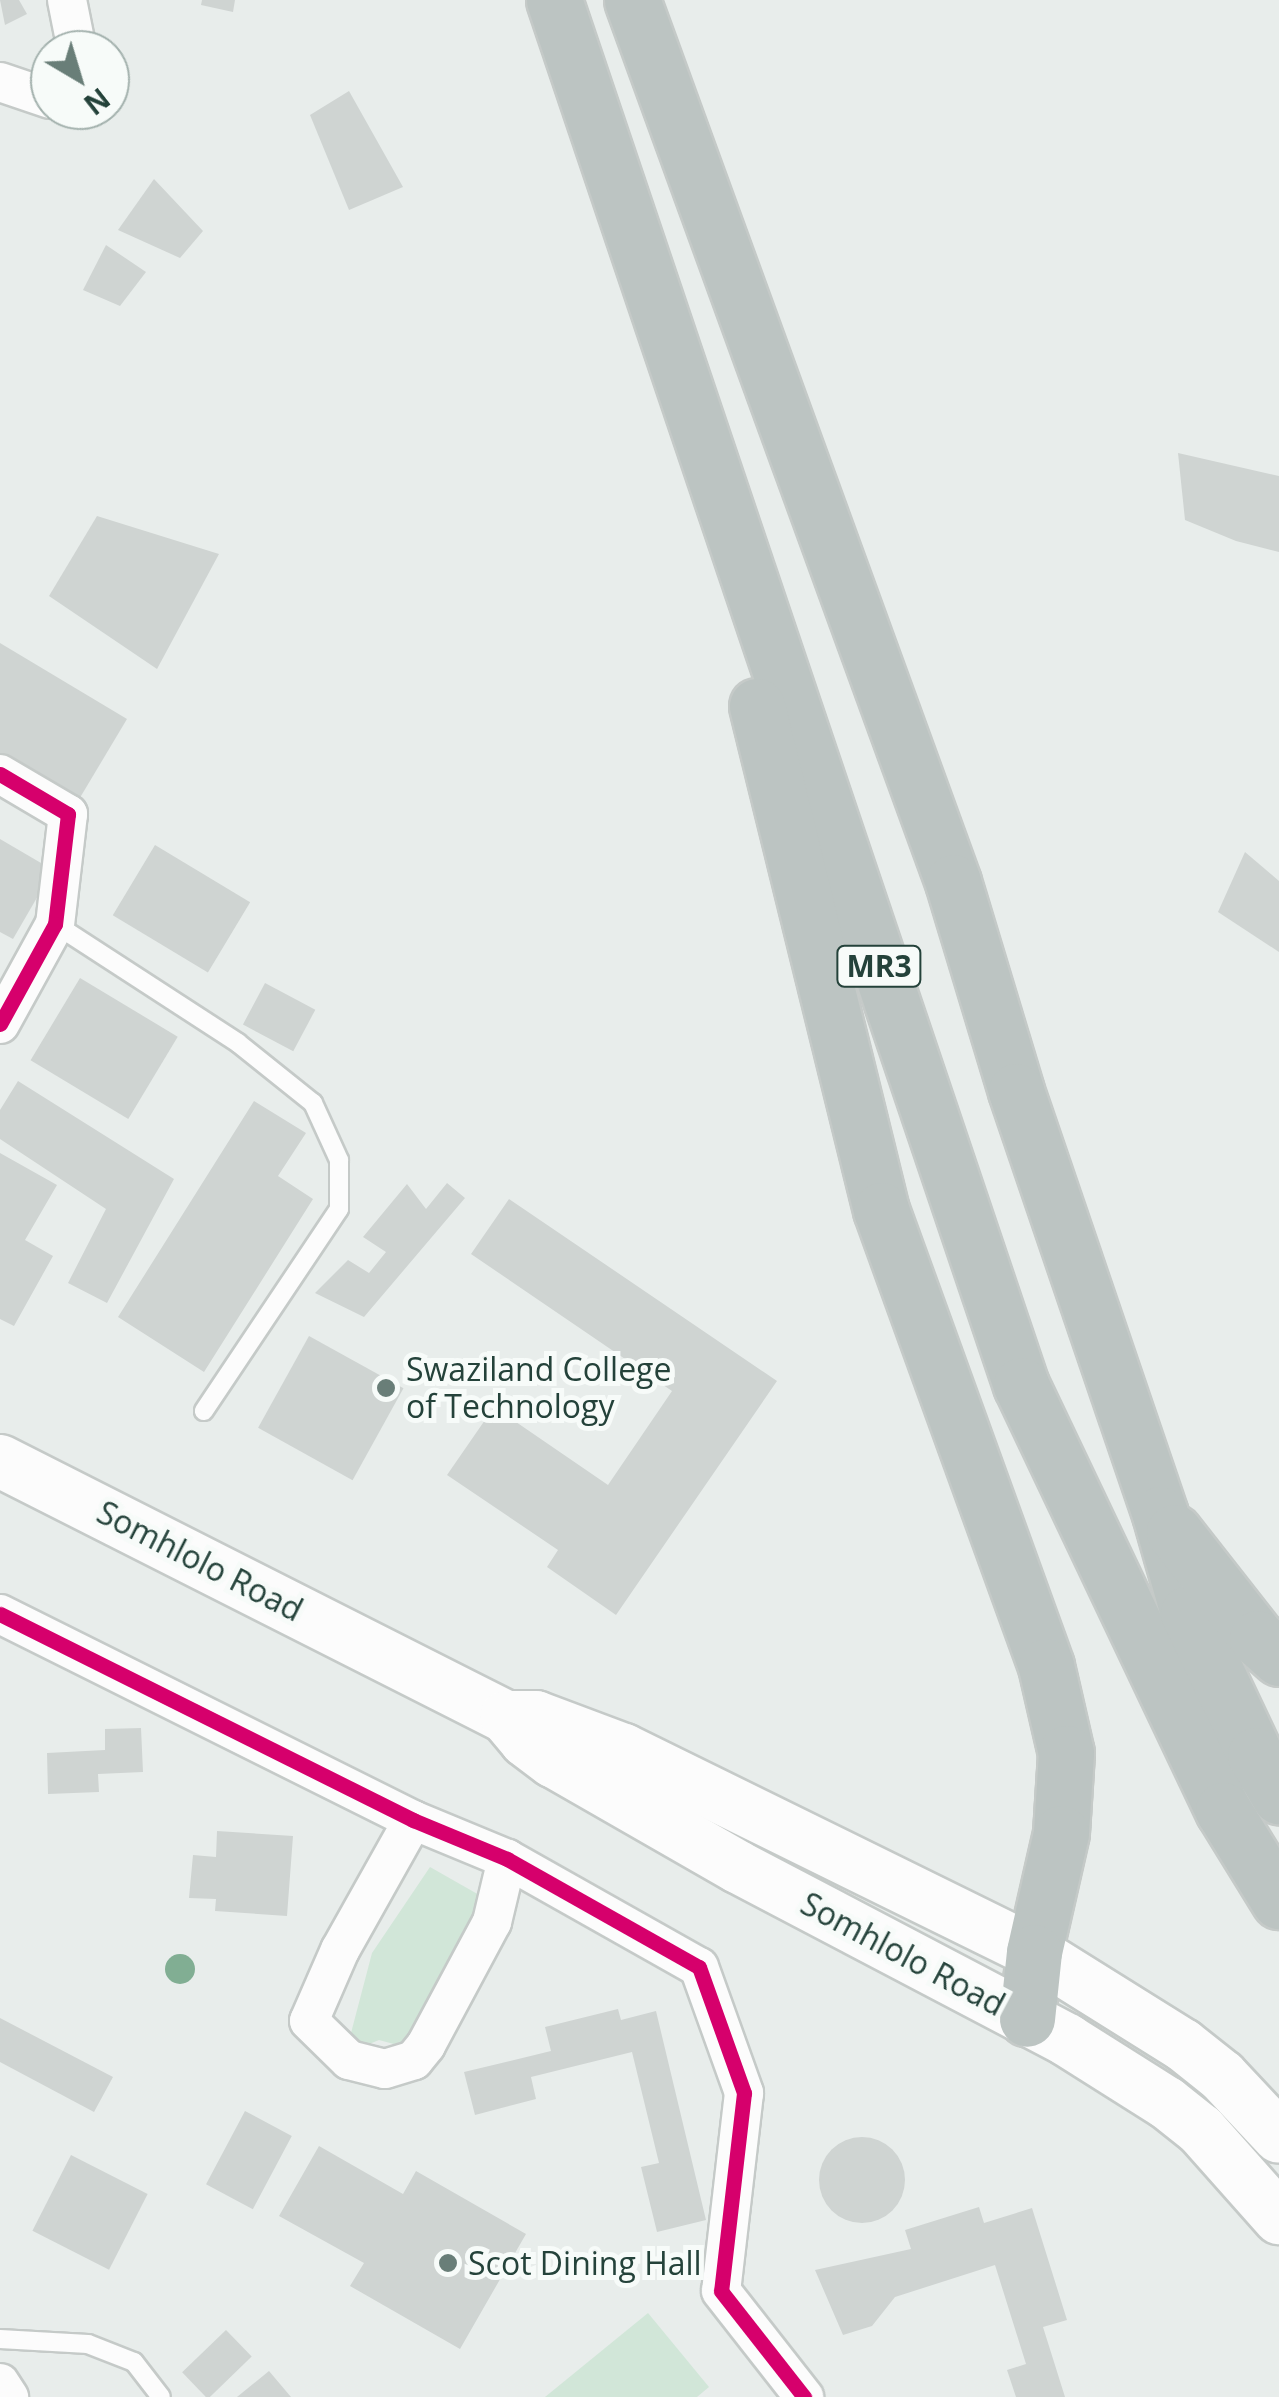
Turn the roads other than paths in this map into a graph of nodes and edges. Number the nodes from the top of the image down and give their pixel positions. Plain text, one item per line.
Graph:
1 (67, 0) edge
2 (554, 0) edge
3 (632, 0) edge
4 (73, 30) edge
5 (0, 82) edge
6 (30, 92) edge
7 (664, 330) junction
8 (0, 774) edge
9 (55, 924) junction
10 (0, 1024) edge
11 (204, 1411) dead end
12 (0, 1461) edge
13 (1160, 1514) junction
14 (0, 1614) edge
15 (1279, 1658) edge
16 (506, 1718) junction
17 (1279, 1796) edge
18 (413, 1820) junction
19 (507, 1860) junction
20 (1279, 1902) edge
21 (1034, 1952) junction
22 (1027, 2018) junction
23 (1279, 2137) edge
24 (1279, 2218) edge
25 (0, 2340) edge
26 (0, 2383) edge
27 (10, 2397) edge
28 (160, 2397) edge
29 (804, 2397) edge

1 - 4 street
2 - 7 highway, MR3
3 - 13 highway, MR3
5 - 6 street
7 - 20 highway, MR3
7 - 21 highway
8 - 9 street
9 - 10 street
9 - 11 lane
12 - 16 main road, Somhlolo Road
13 - 15 highway
13 - 17 highway, MR3
14 - 18 street
16 - 21 main road, Somhlolo Road
16 - 22 main road, Somhlolo Road
18 - 19 street
18 - 19 street
19 - 29 street
21 - 22 highway
21 - 23 main road, Somhlolo Road
22 - 24 main road, Somhlolo Road
25 - 28 lane
26 - 27 street

